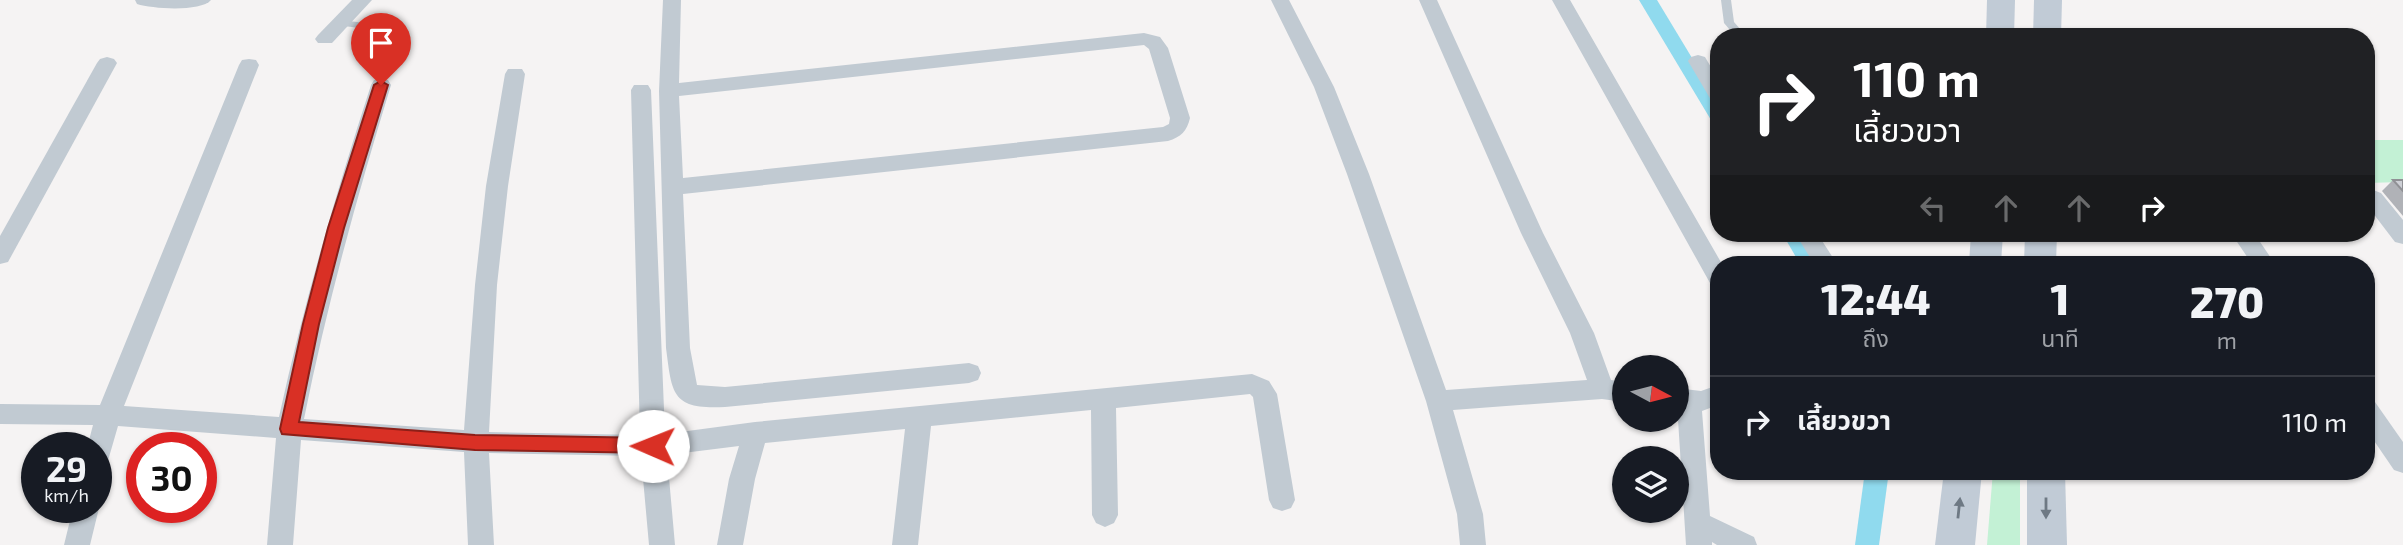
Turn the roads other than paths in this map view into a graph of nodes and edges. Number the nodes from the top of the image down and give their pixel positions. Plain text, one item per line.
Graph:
1 (144, 0) edge
2 (202, 0) edge
3 (363, 0) edge
4 (672, 0) edge
5 (1280, 0) edge
6 (1428, 0) edge
7 (1561, 0) edge
8 (1726, 0) edge
9 (2001, 0) edge
10 (2048, 0) edge
11 (340, 23) junction
12 (383, 28) dead end
13 (1734, 28) edge
14 (2000, 28) edge
15 (2047, 28) edge
16 (324, 39) dead end
17 (1698, 61) dead end
18 (107, 63) dead end
19 (248, 65) dead end
20 (515, 74) dead end
21 (1710, 81) edge
22 (381, 85) dead end
23 (641, 90) dead end
24 (669, 91) junction
25 (674, 187) junction
26 (2375, 201) edge
27 (2403, 236) edge
28 (0, 256) edge
29 (1710, 263) edge
30 (969, 373) dead end
31 (1612, 389) edge
32 (1612, 391) edge
33 (1710, 398) edge
34 (1103, 399) junction
35 (1689, 400) edge
36 (1438, 401) junction
37 (0, 414) edge
38 (108, 415) junction
39 (919, 417) junction
40 (2375, 421) edge
41 (289, 429) junction
42 (104, 432) edge
43 (1687, 432) edge
44 (755, 433) junction
45 (475, 442) junction
46 (653, 446) junction
47 (2401, 457) edge
48 (1962, 480) edge
49 (2046, 480) edge
50 (1282, 500) dead end
51 (1105, 515) dead end
52 (82, 523) edge
53 (1699, 534) edge
54 (77, 545) edge
55 (280, 545) edge
56 (481, 545) edge
57 (662, 545) edge
58 (730, 545) edge
59 (905, 545) edge
60 (1473, 545) edge
61 (1744, 545) edge
62 (1955, 545) edge
63 (2047, 545) edge

1 - 2 street
3 - 11 street
4 - 24 street
5 - 36 street
6 - 31 street
7 - 29 street
8 - 13 lane
9 - 14 main road
10 - 15 main road
11 - 12 lane
11 - 16 street
17 - 21 street
18 - 28 street
19 - 38 street
20 - 45 street
22 - 41 street
23 - 46 street
24 - 25 street
24 - 25 street
25 - 30 street
26 - 27 street
32 - 36 street
33 - 35 street
34 - 39 street
34 - 50 street
34 - 51 street
36 - 60 street
37 - 38 street
38 - 41 street
38 - 42 street
39 - 44 street
39 - 59 street
40 - 47 street
41 - 45 street
41 - 55 street
43 - 53 street
44 - 46 street
44 - 58 street
45 - 46 street
45 - 56 street
46 - 57 street
62 -> 48 main road
49 -> 63 main road
52 - 54 street
53 - 61 street

